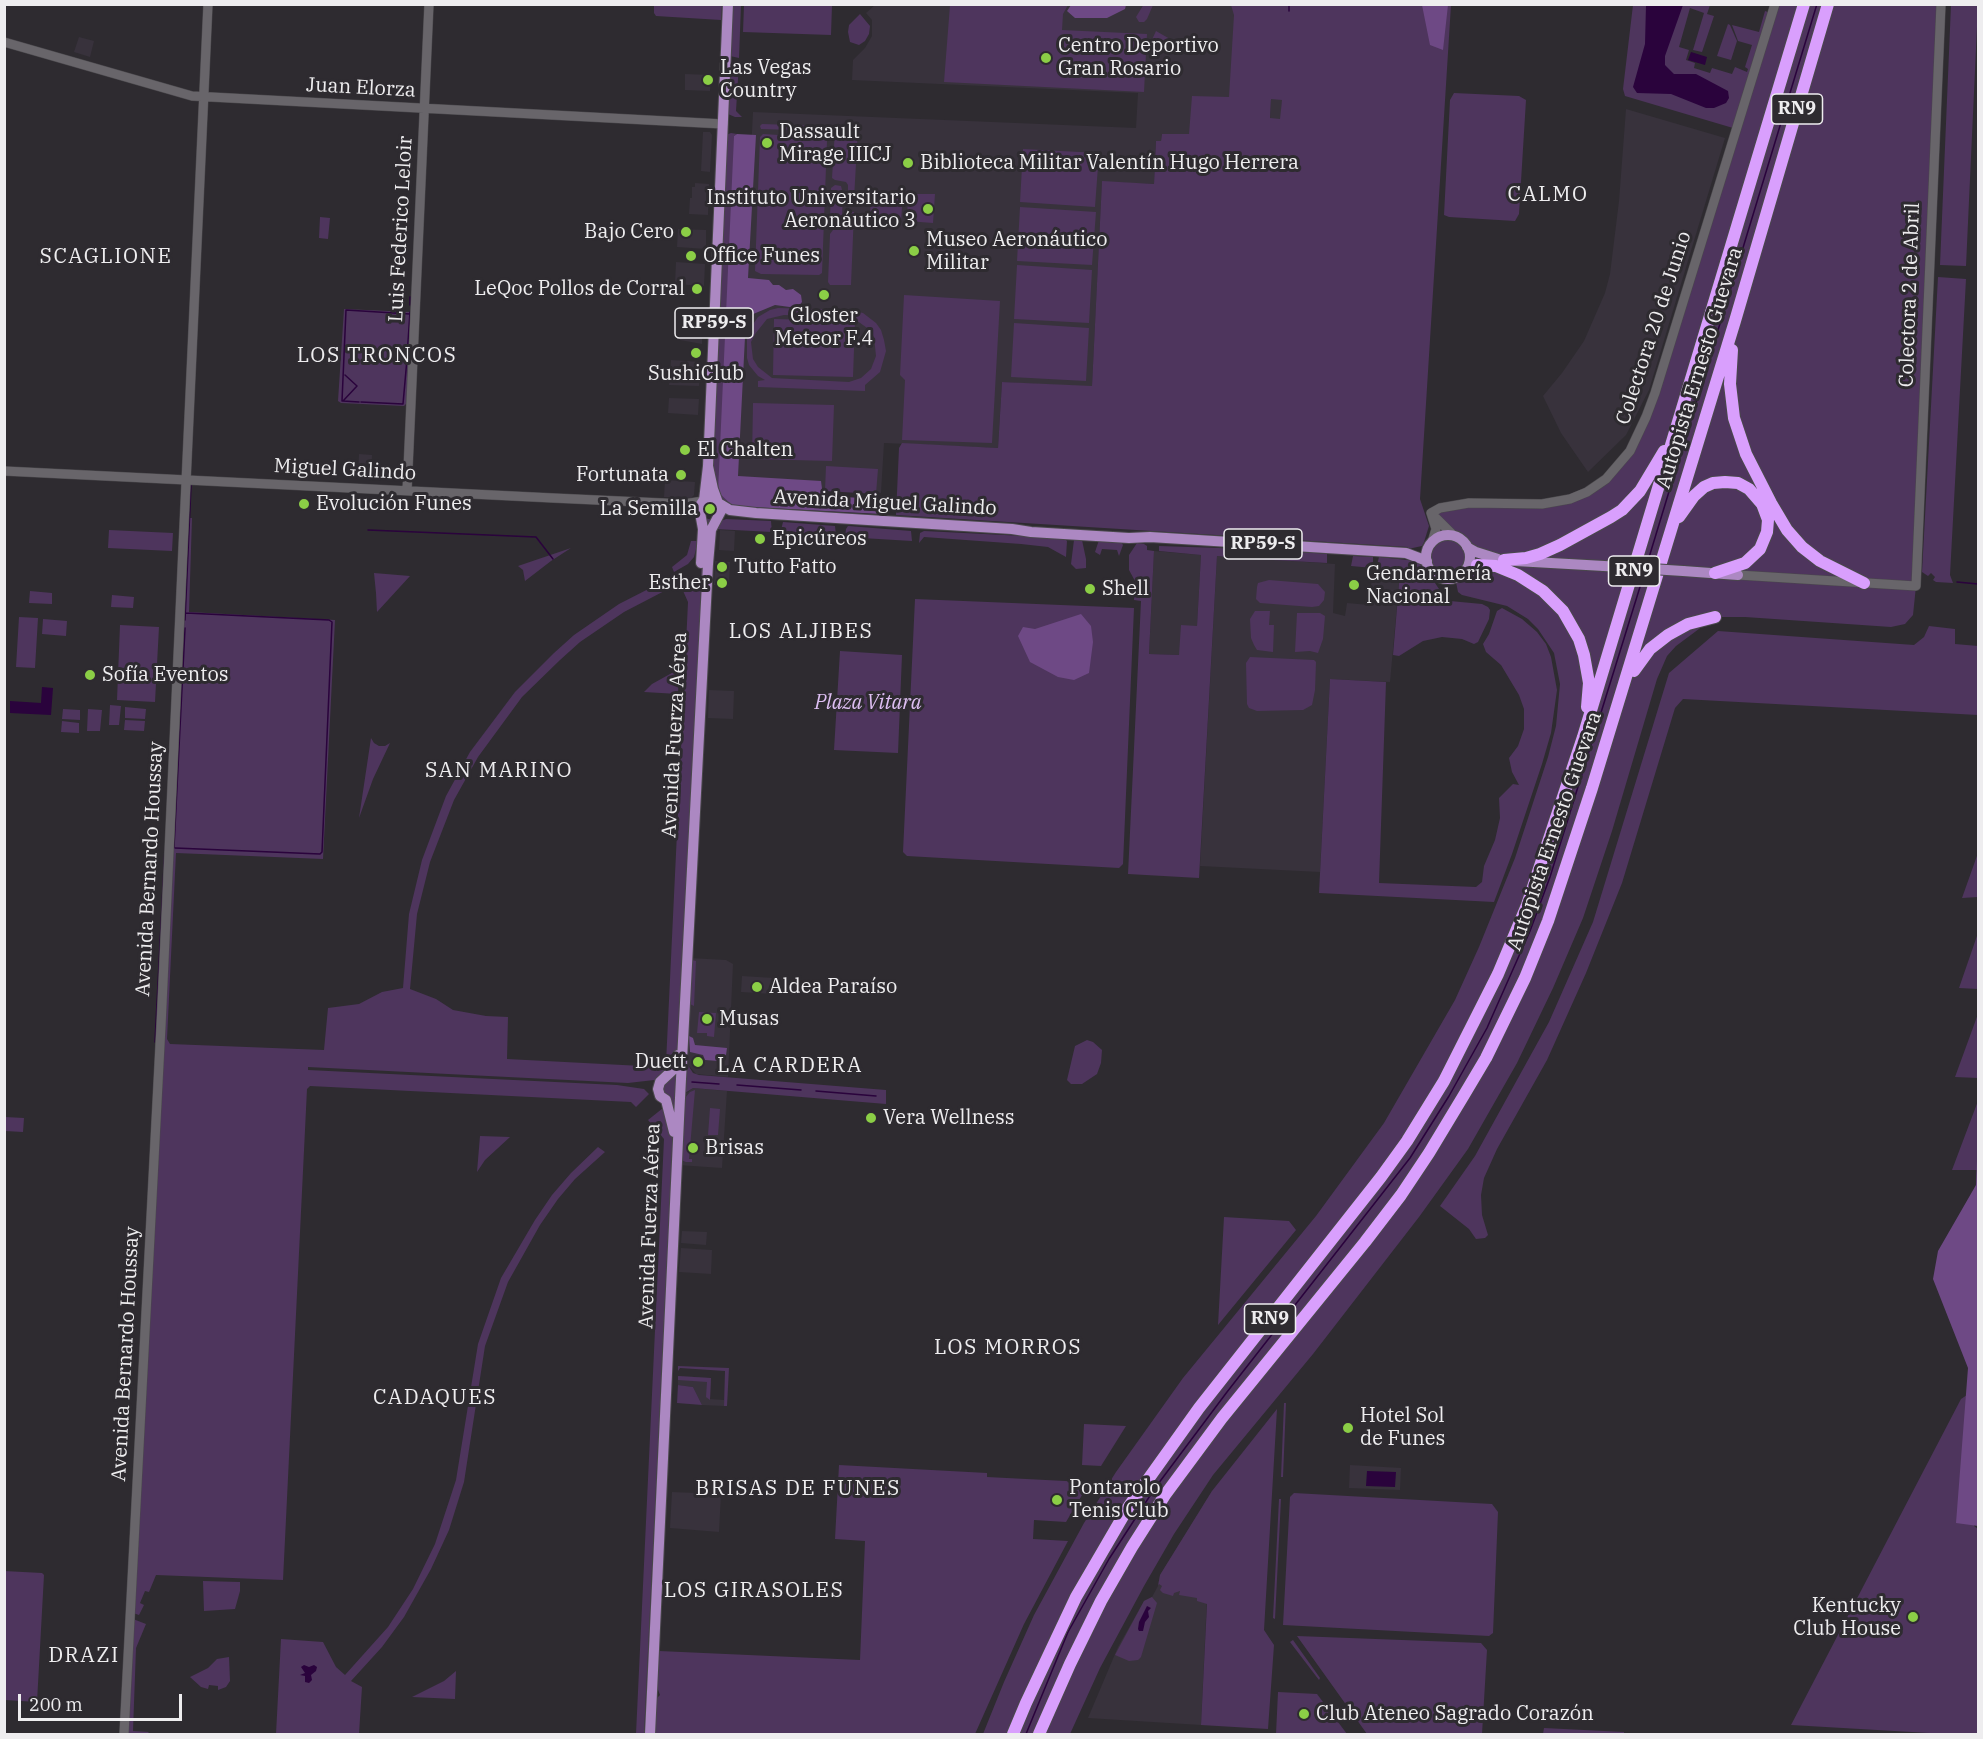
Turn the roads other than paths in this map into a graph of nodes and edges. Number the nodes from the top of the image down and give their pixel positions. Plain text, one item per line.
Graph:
1 (208, 4) edge
2 (429, 4) edge
3 (728, 4) edge
4 (1774, 4) edge
5 (1804, 4) edge
6 (1828, 4) edge
7 (1941, 4) edge
8 (4, 42) edge
9 (203, 97) junction
10 (424, 109) junction
11 (723, 124) junction
12 (1735, 321) junction
13 (1684, 406) junction
14 (708, 466) junction
15 (4, 471) edge
16 (187, 479) junction
17 (407, 491) junction
18 (703, 500) junction
19 (719, 503) junction
20 (1771, 503) junction
21 (684, 504) junction
22 (1432, 512) junction
23 (756, 513) junction
24 (701, 515) junction
25 (717, 518) junction
26 (1671, 531) junction
27 (1453, 536) junction
28 (1431, 543) junction
29 (1467, 547) junction
30 (1406, 553) junction
31 (1501, 560) junction
32 (1427, 561) junction
33 (1477, 565) junction
34 (1465, 570) junction
35 (1715, 573) junction
36 (1738, 575) junction
37 (1864, 583) junction
38 (1715, 617) dead end
39 (1621, 697) junction
40 (1583, 737) junction
41 (695, 770) junction
42 (666, 1078) junction
43 (681, 1090) junction
44 (666, 1100) junction
45 (124, 1734) edge
46 (648, 1734) edge
47 (1013, 1734) edge
48 (1039, 1734) edge

1 - 9 main road, Avenida Bernardo Houssay
2 - 10 main road, Luis Federico Leloir
3 - 11 main road, Avenida Fuerza Aérea / RP59-S
4 - 22 main road, Colectora 20 de Junio
5 - 13 highway, Autopista Ernesto Guevara / RN9
6 - 12 highway, Autopista Ernesto Guevara / RN9
7 - 37 main road, Colectora 2 de Abril
8 - 9 main road, Juan Elorza
9 - 10 main road, Juan Elorza
9 - 16 main road, Avenida Bernardo Houssay
10 - 11 main road, Juan Elorza
10 - 17 main road, Luis Federico Leloir
11 - 14 main road, Avenida Fuerza Aérea / RP59-S
12 - 20 highway
12 - 26 highway, Autopista Ernesto Guevara / RN9
13 - 31 highway
13 - 40 highway, Autopista Ernesto Guevara / RN9
14 - 18 main road, Avenida Fuerza Aérea / RP59-S
14 - 19 main road, Avenida Fuerza Aérea / RP59-S
15 - 16 main road, Miguel Galindo
16 - 17 main road, Miguel Galindo
16 - 45 main road, Avenida Bernardo Houssay
17 - 21 main road, Miguel Galindo
18 - 19 main road
18 - 21 main road, Miguel Galindo
18 - 24 main road, Avenida Fuerza Aérea / RP59-S
19 - 23 main road, Avenida Miguel Galindo / RP59-S
19 - 25 main road, Avenida Fuerza Aérea
20 - 36 highway
20 - 37 highway
21 - 24 main road, Miguel Galindo
22 - 27 main road
22 - 28 main road
23 - 25 main road, Avenida Miguel Galindo / RP59-S
23 - 30 main road, Avenida Miguel Galindo / RP59-S
24 - 25 main road, RP59-S
24 - 41 main road, Avenida Fuerza Aérea
25 - 41 main road, Avenida Fuerza Aérea
26 - 35 highway
26 - 39 highway, Autopista Ernesto Guevara / RN9
27 - 28 main road
27 - 29 main road
28 - 30 main road, Avenida Miguel Galindo / RP59-S
28 - 32 main road
29 - 31 main road
29 - 34 main road
30 - 32 main road, Avenida Miguel Galindo / RP59-S
31 - 33 main road
31 - 35 main road, bridge
32 - 34 main road
33 - 34 main road
33 - 40 highway
35 - 36 main road
36 - 37 main road
38 - 39 highway
39 - 48 highway, Autopista Ernesto Guevara / RN9
40 - 47 highway, Autopista Ernesto Guevara / RN9
41 - 42 main road, Avenida Fuerza Aérea
41 - 43 main road, Avenida Fuerza Aérea
42 - 43 main road
42 - 44 main road, Avenida Fuerza Aérea
43 - 44 main road
43 - 46 main road, Avenida Fuerza Aérea
44 - 46 main road, Avenida Fuerza Aérea

